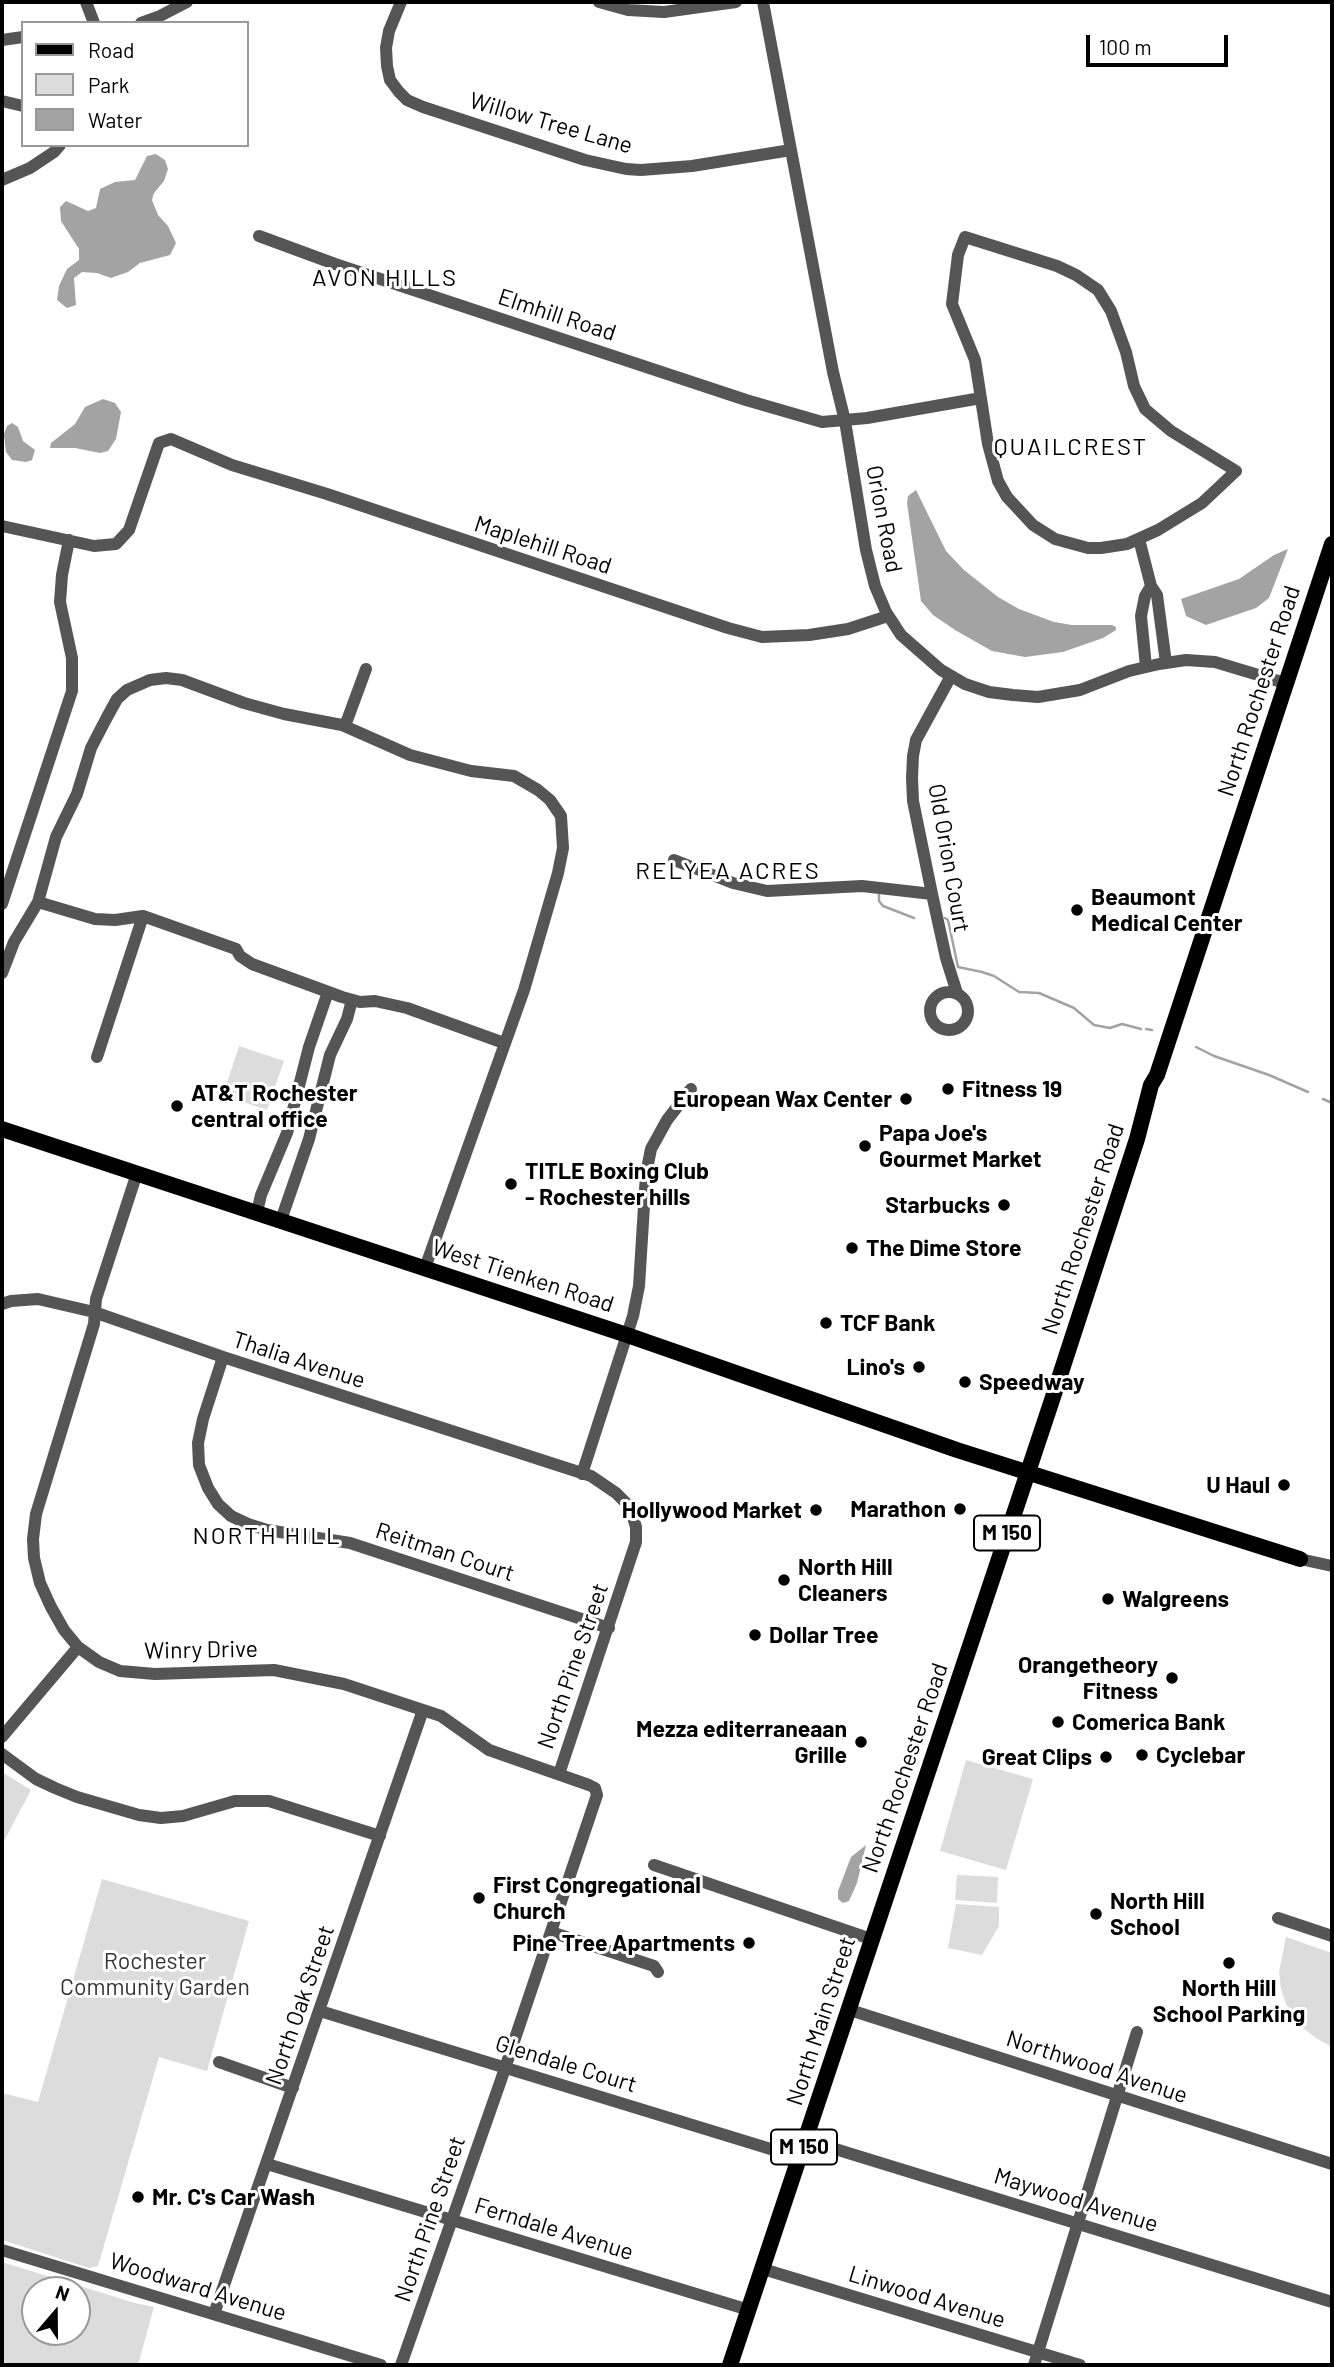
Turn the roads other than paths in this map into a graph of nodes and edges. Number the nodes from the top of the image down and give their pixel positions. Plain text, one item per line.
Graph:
1 (86, 2) edge
2 (187, 2) edge
3 (401, 2) edge
4 (599, 2) edge
5 (736, 2) edge
6 (763, 2) edge
7 (93, 21) edge
8 (147, 21) edge
9 (21, 37) edge
10 (2, 40) edge
11 (2, 101) edge
12 (21, 106) edge
13 (58, 147) edge
14 (791, 150) junction
15 (2, 180) edge
16 (259, 236) dead end
17 (981, 398) junction
18 (845, 421) junction
19 (2, 526) edge
20 (1139, 539) junction
21 (69, 540) junction
22 (1332, 544) edge
23 (1151, 586) junction
24 (888, 616) junction
25 (1166, 663) junction
26 (1146, 667) junction
27 (366, 669) dead end
28 (951, 676) junction
29 (1285, 683) junction
30 (345, 726) junction
31 (674, 860) dead end
32 (932, 894) junction
33 (38, 902) junction
34 (2, 904) edge
35 (142, 916) junction
36 (951, 972) junction
37 (2, 973) edge
38 (328, 992) junction
39 (943, 992) junction
40 (957, 993) junction
41 (352, 1000) junction
42 (504, 1043) junction
43 (97, 1057) dead end
44 (691, 1089) dead end
45 (2, 1129) edge
46 (137, 1173) junction
47 (257, 1212) junction
48 (281, 1220) junction
49 (425, 1268) junction
50 (2, 1304) edge
51 (94, 1312) junction
52 (628, 1335) junction
53 (223, 1357) junction
54 (1027, 1473) junction
55 (582, 1474) junction
56 (1300, 1559) joint
57 (1332, 1566) edge
58 (609, 1628) junction
59 (78, 1647) junction
60 (423, 1710) junction
61 (2, 1737) edge
62 (2, 1754) edge
63 (559, 1774) junction
64 (380, 1836) junction
65 (654, 1865) dead end
66 (1278, 1918) dead end
67 (551, 1932) junction
68 (873, 1934) junction
69 (1332, 1936) edge
70 (658, 1972) dead end
71 (849, 2010) junction
72 (320, 2011) junction
73 (1137, 2032) dead end
74 (219, 2062) dead end
75 (505, 2068) junction
76 (293, 2088) junction
77 (1117, 2095) junction
78 (806, 2140) junction
79 (800, 2158) junction
80 (267, 2164) junction
81 (1332, 2164) edge
82 (452, 2220) junction
83 (1080, 2223) junction
84 (2, 2250) edge
85 (763, 2269) junction
86 (1332, 2302) edge
87 (749, 2310) junction
88 (214, 2314) junction
89 (1036, 2359) edge
90 (381, 2365) edge
91 (401, 2365) edge
92 (730, 2365) edge
93 (1080, 2365) edge

1 - 7 street
2 - 8 street
3 - 14 street, Willow Tree Lane
4 - 5 street
6 - 14 street, Orion Road
9 - 10 street
11 - 12 street
13 - 15 street
14 - 18 street, Orion Road
16 - 18 street, Elmhill Road
17 - 18 street, Elmhill Road
17 - 20 street
17 - 20 street
18 - 24 street, Orion Road
19 - 21 street
20 - 23 street
21 - 24 street, Maplehill Road
21 - 34 street
22 - 29 main road, North Rochester Road
23 - 25 street
23 - 26 street
24 - 28 street, Orion Road
25 - 26 street, Orion Road
25 - 29 street, Orion Road
26 - 28 street, Orion Road
27 - 30 street
28 - 32 street, Old Orion Court
29 - 54 main road, North Rochester Road
30 - 33 street
30 - 42 street
31 - 32 street
32 - 36 street, Old Orion Court
33 - 35 street
33 - 37 street
35 - 38 street
35 - 43 street
36 - 39 street
36 - 40 street, Old Orion Court
38 - 41 street
38 - 47 street
39 - 40 street
39 - 40 street
41 - 42 street
41 - 48 street
42 - 49 street
44 - 52 street
45 - 46 main road, West Tienken Road
46 - 47 main road, West Tienken Road
46 - 51 street, Winry Drive
47 - 48 main road, West Tienken Road
48 - 49 main road, West Tienken Road
49 - 52 main road, West Tienken Road
50 - 51 street, Thalia Avenue
51 - 53 street, Thalia Avenue
51 - 59 street, Winry Drive
52 - 54 main road, West Tienken Road
52 - 55 street
53 - 55 street, Thalia Avenue
53 - 58 street, Reitman Court
54 - 56 main road, West Tienken Road
54 - 68 main road, North Rochester Road / M 150
55 - 58 street, North Pine Street
56 - 57 street
58 - 63 street, North Pine Street
59 - 60 street, Winry Drive
59 - 61 street
60 - 63 street, Winry Drive
60 - 64 street, North Oak Street
62 - 64 street
63 - 67 street, North Pine Street
64 - 72 street, North Oak Street
65 - 68 street
66 - 69 street
67 - 70 street
67 - 75 street, North Pine Street
68 - 71 main road, North Main Street / M 150
71 - 77 street, Northwood Avenue
71 - 78 main road, North Main Street / M 150
72 - 75 street, Glendale Court
72 - 76 street, North Oak Street
73 - 77 street
74 - 76 street
75 - 79 street, Glendale Court
75 - 82 street, North Pine Street
76 - 80 street, North Oak Street
77 - 81 street, Northwood Avenue
77 - 83 street
78 - 79 main road, North Main Street / M 150
78 - 83 street, Maywood Avenue
79 - 85 main road, North Main Street / M 150
80 - 82 street, Ferndale Avenue
80 - 88 street, North Oak Street
82 - 87 street, Ferndale Avenue
82 - 91 street, North Pine Street
83 - 86 street, Maywood Avenue
83 - 89 street
84 - 88 street, Woodward Avenue
85 - 87 main road, North Main Street / M 150
85 - 89 street, Linwood Avenue
87 - 92 main road, North Main Street / M 150
88 - 90 street, Woodward Avenue
89 - 93 street, Linwood Avenue

